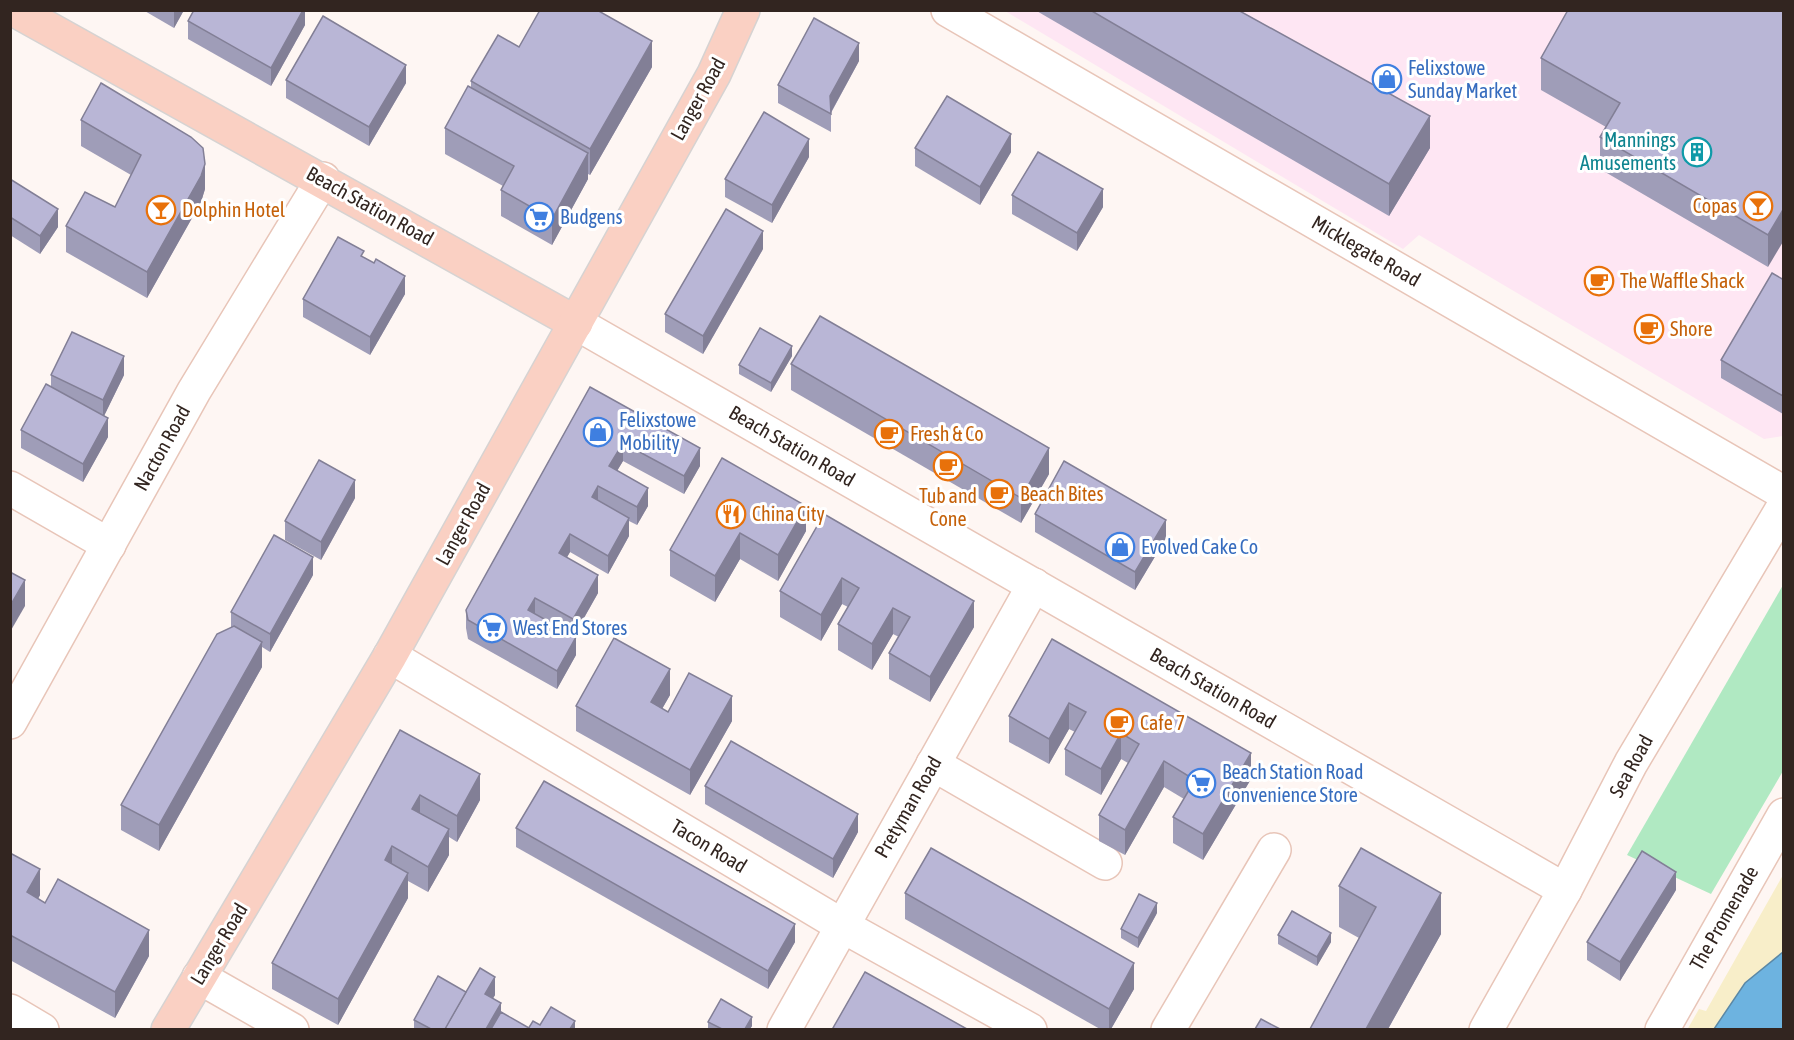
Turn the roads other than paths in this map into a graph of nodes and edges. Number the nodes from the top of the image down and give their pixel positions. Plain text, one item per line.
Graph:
1 (15, 10) edge
2 (743, 10) edge
3 (948, 10) edge
4 (323, 179) junction
5 (576, 323) junction
6 (10, 488) edge
7 (1784, 493) edge
8 (1784, 506) edge
9 (109, 545) junction
10 (1034, 585) junction
11 (390, 656) junction
12 (10, 722) edge
13 (933, 764) junction
14 (1784, 815) edge
15 (1274, 850) dead end
16 (1105, 863) dead end
17 (1564, 890) junction
18 (841, 925) junction
19 (200, 977) junction
20 (10, 1011) edge
21 (1664, 1026) edge
22 (42, 1029) edge
23 (168, 1029) edge
24 (292, 1029) edge
25 (784, 1029) edge
26 (1030, 1029) edge
27 (1168, 1029) edge
28 (1486, 1029) edge

1 - 4 main road, Beach Station Road
2 - 5 main road, Langer Road
3 - 7 street, Micklegate Road
4 - 5 main road, Beach Station Road
4 - 9 street, Nacton Road
5 - 10 street, Beach Station Road
5 - 11 main road, Langer Road
6 - 9 street
8 - 17 street, Sea Road
9 - 12 street, Nacton Road
10 - 13 street, Pretyman Road
10 - 17 street, Beach Station Road
11 - 18 street, Tacon Road
11 - 19 main road, Langer Road
13 - 16 street
13 - 18 street, Pretyman Road
14 - 21 street, The Promenade
15 - 27 street
17 - 28 street, Sea Road
18 - 25 street, Pretyman Road
18 - 26 street, Tacon Road
19 - 23 main road, Langer Road
19 - 24 street
20 - 22 street

